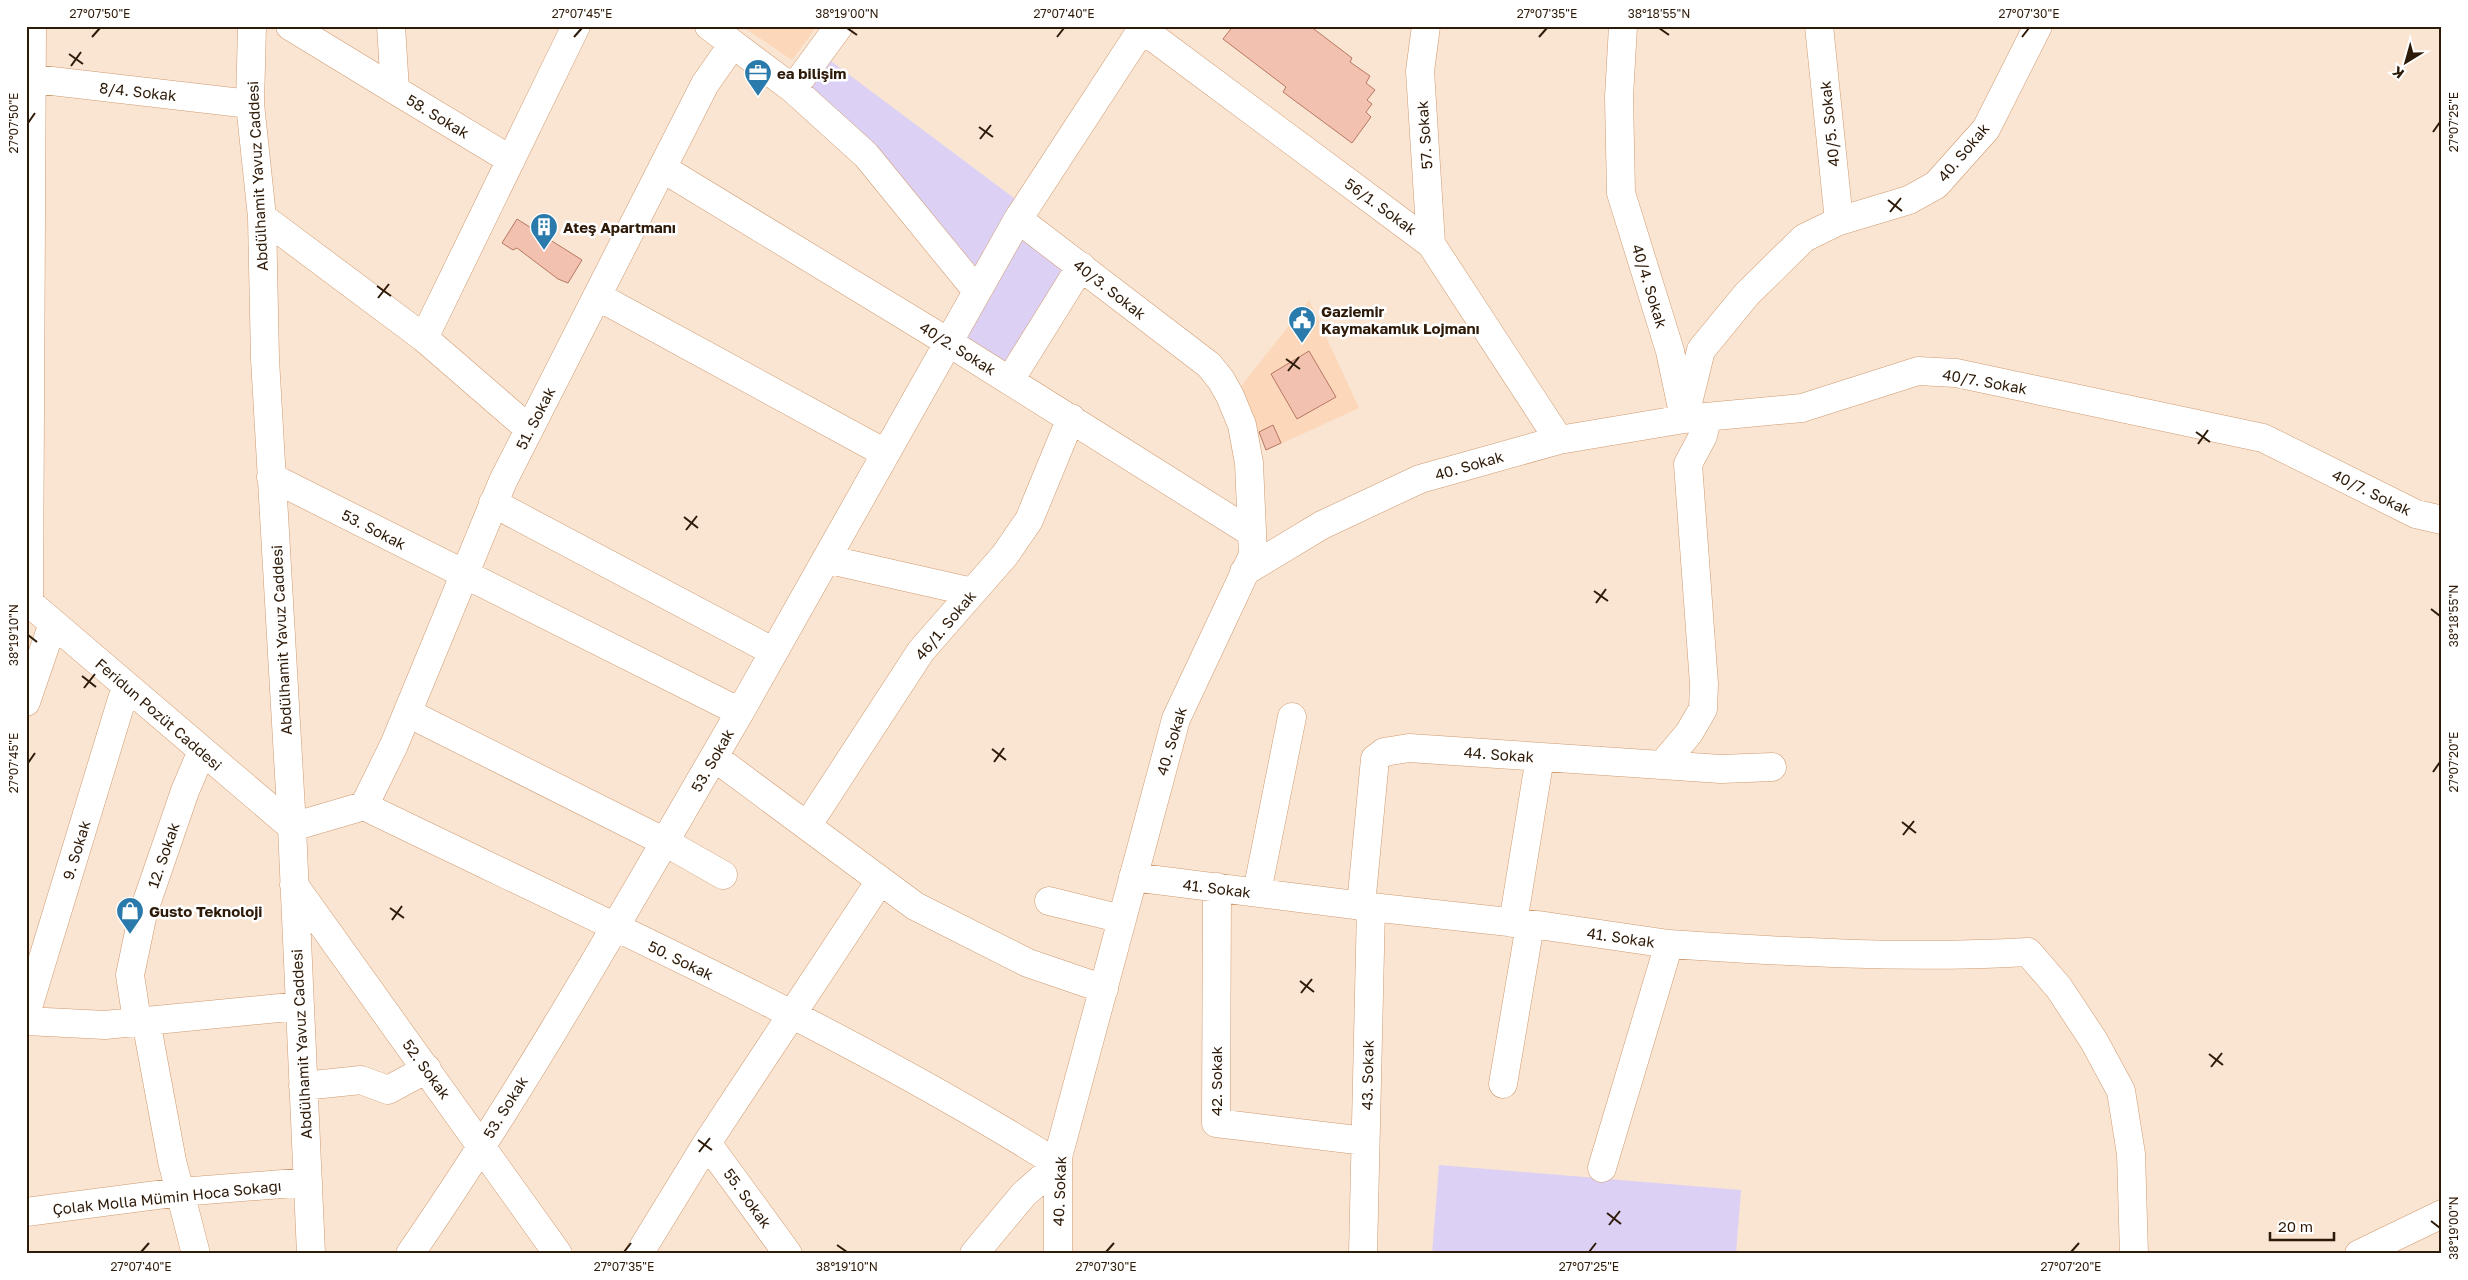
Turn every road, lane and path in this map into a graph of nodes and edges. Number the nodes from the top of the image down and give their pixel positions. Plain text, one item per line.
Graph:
1 (32, 26) edge
2 (252, 26) edge
3 (290, 26) edge
4 (391, 26) edge
5 (576, 26) edge
6 (708, 26) edge
7 (839, 26) edge
8 (1426, 26) edge
9 (1623, 26) edge
10 (1819, 26) edge
11 (2038, 26) edge
12 (1140, 28) edge
13 (733, 44) junction
14 (29, 79) edge
15 (793, 89) junction
16 (395, 90) junction
17 (250, 104) junction
18 (511, 160) junction
19 (662, 168) junction
20 (262, 217) junction
21 (1018, 219) junction
22 (1839, 221) junction
23 (1431, 244) junction
24 (1081, 266) junction
25 (977, 291) junction
26 (597, 296) junction
27 (424, 338) junction
28 (948, 342) junction
29 (1010, 380) junction
30 (1070, 418) junction
31 (1696, 418) junction
32 (529, 429) junction
33 (1559, 440) junction
34 (885, 453) junction
35 (272, 477) junction
36 (494, 503) junction
37 (2442, 520) edge
38 (1252, 533) junction
39 (826, 558) junction
40 (1244, 572) junction
41 (464, 576) junction
42 (972, 592) junction
43 (28, 601) edge
44 (53, 623) junction
45 (774, 652) junction
46 (126, 686) junction
47 (26, 702) edge
48 (740, 712) junction
49 (408, 713) junction
50 (1292, 717) dead end
51 (202, 751) junction
52 (714, 757) junction
53 (1540, 757) junction
54 (1662, 766) junction
55 (1772, 767) dead end
56 (364, 806) junction
57 (807, 826) junction
58 (292, 827) junction
59 (665, 842) junction
60 (723, 876) dead end
61 (1133, 877) junction
62 (880, 880) junction
63 (294, 885) junction
64 (1217, 888) junction
65 (1257, 892) junction
66 (1049, 901) dead end
67 (1366, 906) junction
68 (1122, 919) junction
69 (1521, 924) junction
70 (615, 928) junction
71 (1669, 944) junction
72 (1104, 989) junction
73 (300, 1006) junction
74 (26, 1014) edge
75 (793, 1014) junction
76 (26, 1021) edge
77 (142, 1021) junction
78 (427, 1069) junction
79 (1503, 1084) dead end
80 (303, 1086) junction
81 (1366, 1141) junction
82 (707, 1143) junction
83 (482, 1145) junction
84 (1058, 1164) junction
85 (1602, 1168) dead end
86 (308, 1182) junction
87 (180, 1192) junction
88 (26, 1212) edge
89 (2442, 1214) edge
90 (196, 1254) edge
91 (310, 1254) edge
92 (410, 1254) edge
93 (558, 1254) edge
94 (640, 1254) edge
95 (788, 1254) edge
96 (974, 1254) edge
97 (1058, 1254) edge
98 (1363, 1254) edge
99 (2134, 1254) edge
100 (2359, 1254) edge

1 - 14 street
2 - 17 street, Abdülhamit Yavuz Caddesi
3 - 16 street
4 - 16 street, 58. Sokak
5 - 18 street
6 - 13 street
7 - 15 street
8 - 23 street, 57. Sokak
9 - 31 street, 40/4. Sokak
10 - 22 street, 40/5. Sokak
11 - 22 street, 40. Sokak
12 - 21 street
12 - 23 street, 56/1. Sokak
13 - 15 street
13 - 19 street, 51. Sokak
14 - 17 street, 8/4. Sokak
14 - 43 street
15 - 25 street
16 - 18 street, 58. Sokak
17 - 20 street, Abdülhamit Yavuz Caddesi
18 - 27 street
19 - 26 street, 51. Sokak
19 - 28 street, 40/2. Sokak
20 - 27 street
20 - 35 street, Abdülhamit Yavuz Caddesi
21 - 24 street, 40/3. Sokak
21 - 25 street
22 - 31 street
23 - 33 street, 56/1. Sokak
24 - 29 street
24 - 38 street, 40/3. Sokak
25 - 28 street
26 - 32 street, 51. Sokak
26 - 34 street
27 - 32 street
28 - 29 street, 40/2. Sokak
28 - 34 street
29 - 30 street, 40/2. Sokak
30 - 38 street, 40/2. Sokak
30 - 42 street, 46/1. Sokak
31 - 33 street
31 - 37 street, 40/7. Sokak
31 - 54 street
32 - 36 street, 51. Sokak
33 - 40 street, 40. Sokak
34 - 39 street
35 - 41 street, 53. Sokak
35 - 58 street, Abdülhamit Yavuz Caddesi
36 - 41 street, 51. Sokak
36 - 45 street
38 - 40 street, 40/3. Sokak
39 - 42 street
39 - 45 street
40 - 61 street, 40. Sokak
41 - 48 street, 53. Sokak
41 - 49 street, 51. Sokak
42 - 57 street, 46/1. Sokak
43 - 44 street, Feridun Pozüt Caddesi
44 - 46 street, Feridun Pozüt Caddesi
44 - 47 street
45 - 48 street
46 - 51 street, Feridun Pozüt Caddesi
46 - 74 street, 9. Sokak
48 - 52 street, 53. Sokak
49 - 56 street, 51. Sokak
49 - 59 street
50 - 65 street
51 - 58 street, Feridun Pozüt Caddesi
51 - 77 street, 12. Sokak
52 - 57 street
52 - 59 street, 53. Sokak
53 - 54 street, 44. Sokak
53 - 67 street, 44. Sokak
53 - 69 street
54 - 55 street, 44. Sokak
56 - 58 street
56 - 70 street, 50. Sokak
57 - 62 street
58 - 63 street, Abdülhamit Yavuz Caddesi
59 - 60 street
59 - 70 street, 53. Sokak
61 - 64 street, 41. Sokak
61 - 68 street, 40. Sokak
62 - 72 street
62 - 75 street
63 - 73 street, Abdülhamit Yavuz Caddesi
63 - 78 street, 52. Sokak
64 - 65 street, 41. Sokak
64 - 81 street, 42. Sokak
65 - 67 street, 41. Sokak
66 - 68 street
67 - 69 street, 41. Sokak
67 - 81 street, 43. Sokak
68 - 72 street, 40. Sokak
69 - 71 street, 41. Sokak
69 - 79 street
70 - 75 street, 50. Sokak
70 - 83 street, 53. Sokak
71 - 85 street, 41. Sokak
71 - 99 street
72 - 84 street, 40. Sokak
73 - 77 street
73 - 80 street, Abdülhamit Yavuz Caddesi
75 - 82 street
75 - 84 street, 50. Sokak
76 - 77 street
77 - 87 street, 12. Sokak
78 - 80 street
78 - 83 street, 52. Sokak
80 - 86 street, Abdülhamit Yavuz Caddesi
81 - 98 street, 43. Sokak
82 - 94 street
82 - 95 street, 55. Sokak
83 - 92 street, 53. Sokak
83 - 93 street, 52. Sokak
84 - 96 street
84 - 97 street, 40. Sokak
86 - 87 street, Çolak Molla Mümin Hoca Sokağı
86 - 91 street, Abdülhamit Yavuz Caddesi
87 - 88 street, Çolak Molla Mümin Hoca Sokağı
87 - 90 street, 12. Sokak
89 - 100 street

